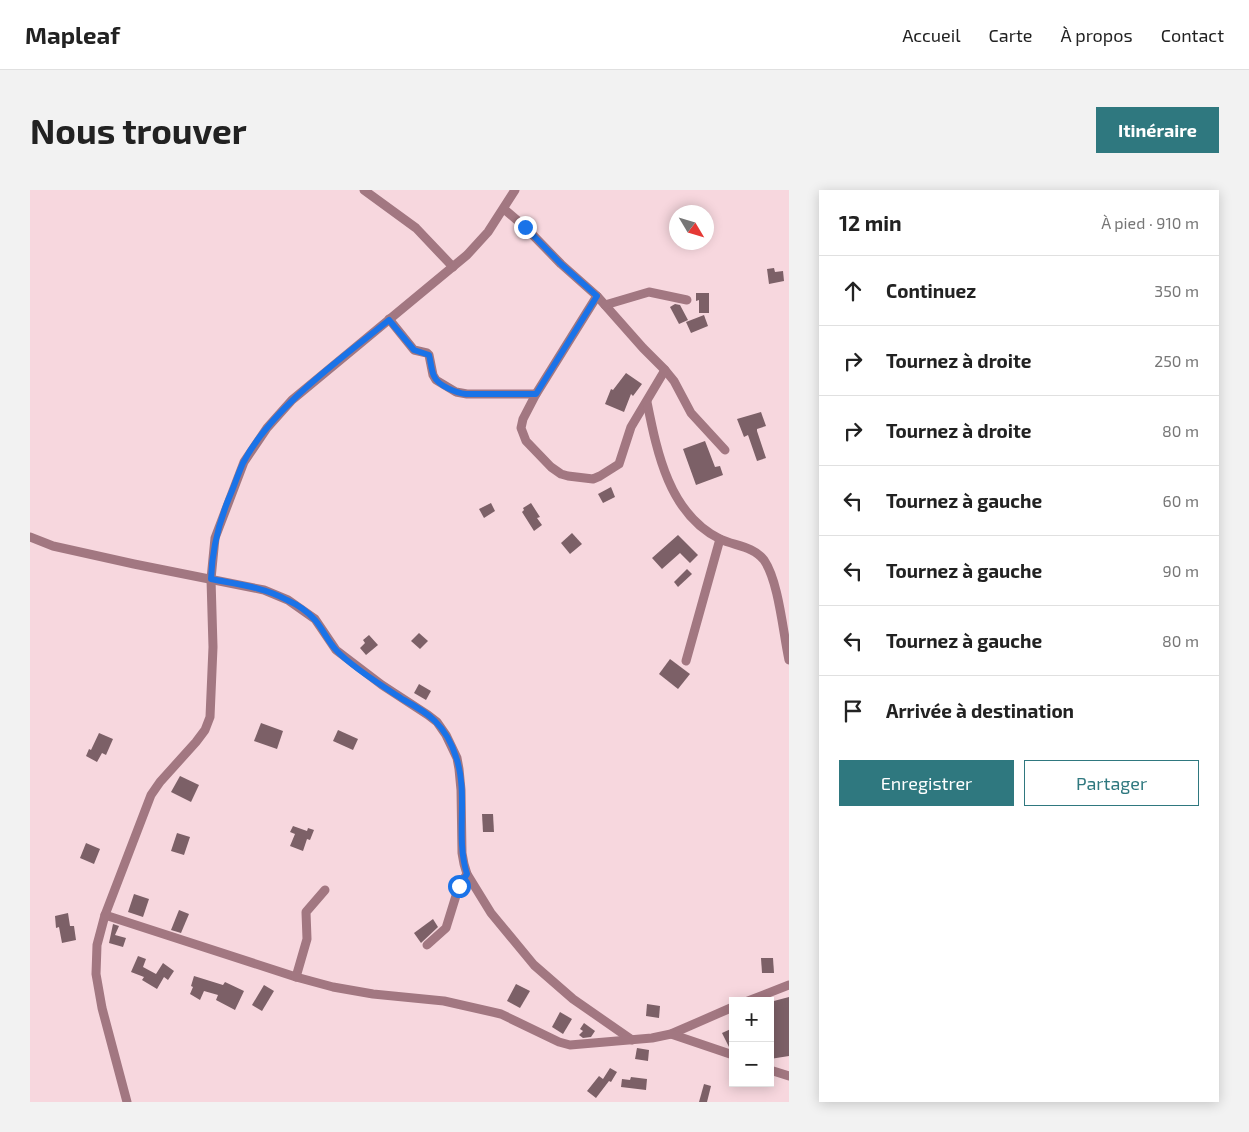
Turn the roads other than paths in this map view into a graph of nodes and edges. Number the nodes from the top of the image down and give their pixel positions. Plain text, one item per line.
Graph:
1 (364, 190) edge
2 (516, 190) edge
3 (504, 210) junction
4 (453, 267) junction
5 (597, 296) junction
6 (687, 300) dead end
7 (605, 305) junction
8 (389, 320) junction
9 (665, 370) junction
10 (536, 394) junction
11 (647, 402) junction
12 (725, 450) dead end
13 (30, 537) edge
14 (720, 539) junction
15 (211, 579) junction
16 (789, 660) edge
17 (686, 661) dead end
18 (467, 874) junction
19 (325, 890) dead end
20 (104, 915) junction
21 (427, 945) dead end
22 (296, 978) junction
23 (789, 986) edge
24 (759, 997) edge
25 (729, 1009) edge
26 (671, 1034) junction
27 (632, 1040) junction
28 (729, 1054) edge
29 (774, 1071) edge
30 (789, 1076) edge
31 (126, 1102) edge

1 - 4 street
2 - 3 street
3 - 4 street
3 - 5 street
4 - 8 street
5 - 7 street
5 - 10 street
6 - 7 street
7 - 9 street
8 - 10 street
8 - 15 street
9 - 11 street
9 - 12 street
10 - 11 street
11 - 14 street
13 - 15 street
14 - 16 street
14 - 17 street
15 - 18 street
15 - 20 street
18 - 21 street
18 - 27 street
19 - 22 street
20 - 22 street
20 - 31 street
22 - 27 street
23 - 24 street
25 - 26 street
26 - 27 street
26 - 28 street
29 - 30 street

